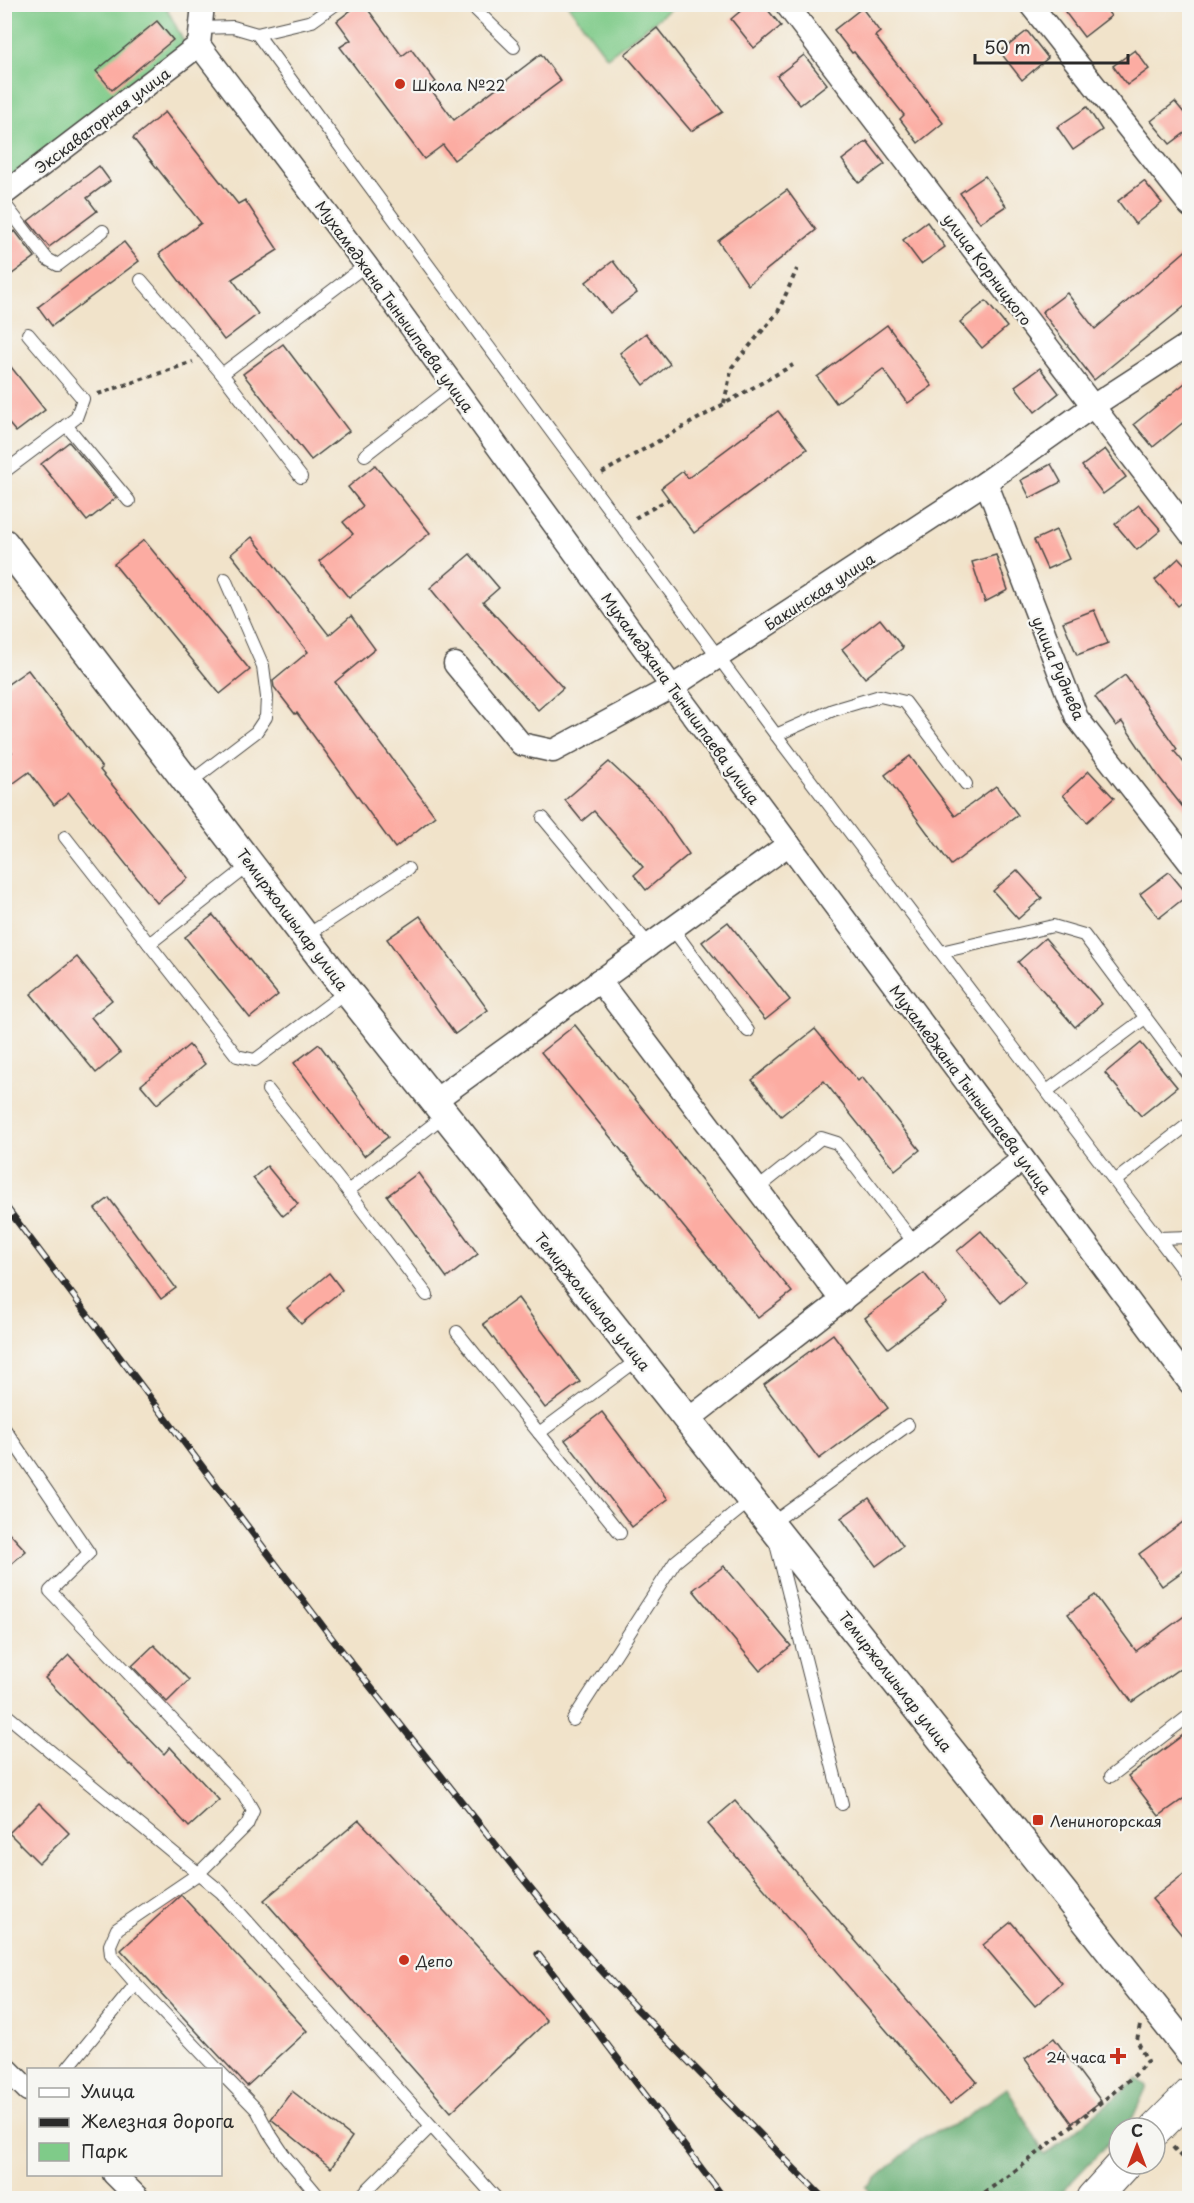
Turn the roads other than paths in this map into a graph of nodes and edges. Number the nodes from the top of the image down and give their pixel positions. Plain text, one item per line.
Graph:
1 (203, 4) edge
2 (336, 4) edge
3 (470, 4) edge
4 (786, 4) edge
5 (1030, 4) edge
6 (257, 33) junction
7 (200, 37) junction
8 (514, 47) dead end
9 (4, 195) edge
10 (4, 203) edge
11 (1190, 206) edge
12 (103, 231) dead end
13 (366, 265) junction
14 (141, 280) dead end
15 (28, 334) dead end
16 (1190, 343) edge
17 (222, 374) junction
18 (454, 386) junction
19 (1093, 406) junction
20 (66, 425) junction
21 (365, 455) dead end
22 (4, 472) edge
23 (301, 477) dead end
24 (986, 482) junction
25 (129, 501) dead end
26 (1190, 533) edge
27 (4, 543) edge
28 (225, 579) dead end
29 (718, 657) junction
30 (455, 664) dead end
31 (672, 687) junction
32 (776, 735) junction
33 (189, 783) junction
34 (966, 784) dead end
35 (543, 818) dead end
36 (65, 837) dead end
37 (789, 844) junction
38 (252, 863) junction
39 (1190, 863) edge
40 (408, 869) dead end
41 (672, 928) junction
42 (306, 936) junction
43 (149, 944) junction
44 (649, 945) junction
45 (941, 952) junction
46 (599, 980) junction
47 (347, 991) junction
48 (1145, 1018) junction
49 (748, 1031) dead end
50 (1190, 1077) edge
51 (268, 1090) dead end
52 (1047, 1091) junction
53 (439, 1108) junction
54 (1190, 1122) edge
55 (1023, 1159) junction
56 (1115, 1181) junction
57 (757, 1189) junction
58 (348, 1191) junction
59 (1190, 1237) edge
60 (1158, 1238) junction
61 (915, 1244) junction
62 (1190, 1280) edge
63 (427, 1295) dead end
64 (842, 1301) junction
65 (457, 1332) dead end
66 (640, 1358) junction
67 (1190, 1383) edge
68 (689, 1419) junction
69 (908, 1425) dead end
70 (4, 1428) edge
71 (539, 1433) junction
72 (752, 1499) junction
73 (771, 1524) junction
74 (620, 1533) dead end
75 (4, 1713) edge
76 (1190, 1715) edge
77 (573, 1720) dead end
78 (1111, 1776) dead end
79 (842, 1804) dead end
80 (198, 1874) junction
81 (136, 1984) junction
82 (1190, 2052) edge
83 (4, 2066) edge
84 (68, 2068) edge
85 (216, 2068) edge
86 (222, 2074) edge
87 (27, 2089) edge
88 (1190, 2095) edge
89 (1167, 2118) edge
90 (431, 2126) junction
91 (115, 2176) edge
92 (1113, 2176) edge
93 (138, 2199) edge
94 (320, 2199) edge
95 (359, 2199) edge
96 (496, 2199) edge
97 (1093, 2199) edge

1 - 7 street
2 - 6 lane
3 - 8 lane
4 - 19 street, улица Корницкого
5 - 11 street
6 - 7 lane
6 - 29 lane
7 - 9 street, Экскаваторная улица
7 - 13 street, Мухамеджана Тынышпаева улица
10 - 12 lane
13 - 17 lane
13 - 18 street, Мухамеджана Тынышпаева улица
14 - 17 lane
15 - 20 lane
16 - 19 street, Бакинская улица
17 - 23 lane
18 - 21 lane
18 - 31 street, Мухамеджана Тынышпаева улица
19 - 24 street, Бакинская улица
19 - 26 street, улица Корницкого
20 - 22 lane
20 - 25 lane
24 - 29 street, Бакинская улица
24 - 39 street, улица Руднева
27 - 33 street, Темиржолшылар улица
28 - 33 lane
29 - 31 street, Бакинская улица
29 - 32 lane
30 - 31 street, Бакинская улица
31 - 37 street, Мухамеджана Тынышпаева улица
32 - 34 lane
32 - 45 lane
33 - 38 street, Темиржолшылар улица
35 - 44 lane
36 - 43 lane
37 - 41 street
37 - 55 street, Мухамеджана Тынышпаева улица
38 - 42 street, Темиржолшылар улица
38 - 43 lane
40 - 42 lane
41 - 44 street
41 - 49 lane
42 - 47 street, Темиржолшылар улица
43 - 47 lane
44 - 46 street
45 - 48 lane
45 - 52 lane
46 - 53 street
46 - 57 street
47 - 53 street, Темиржолшылар улица
48 - 50 lane
48 - 52 lane
51 - 58 lane
52 - 56 lane
53 - 58 lane
53 - 66 street, Темиржолшылар улица
54 - 56 lane
55 - 61 street
55 - 67 street, Мухамеджана Тынышпаева улица
56 - 60 lane
57 - 61 lane
57 - 64 street
58 - 63 lane
59 - 60 lane
60 - 62 lane
61 - 64 street
64 - 68 street
65 - 71 lane
66 - 68 street, Темиржолшылар улица
66 - 71 lane
68 - 72 street, Темиржолшылар улица
69 - 73 lane
70 - 80 lane
71 - 74 lane
72 - 73 street, Темиржолшылар улица
72 - 77 lane
73 - 79 lane
73 - 82 street, Темиржолшылар улица
75 - 80 lane
76 - 78 lane
80 - 81 lane
80 - 90 lane
81 - 84 lane
81 - 85 lane
83 - 87 street
86 - 94 lane
88 - 89 main road
90 - 95 lane
90 - 96 lane
91 - 93 street
92 - 97 main road

